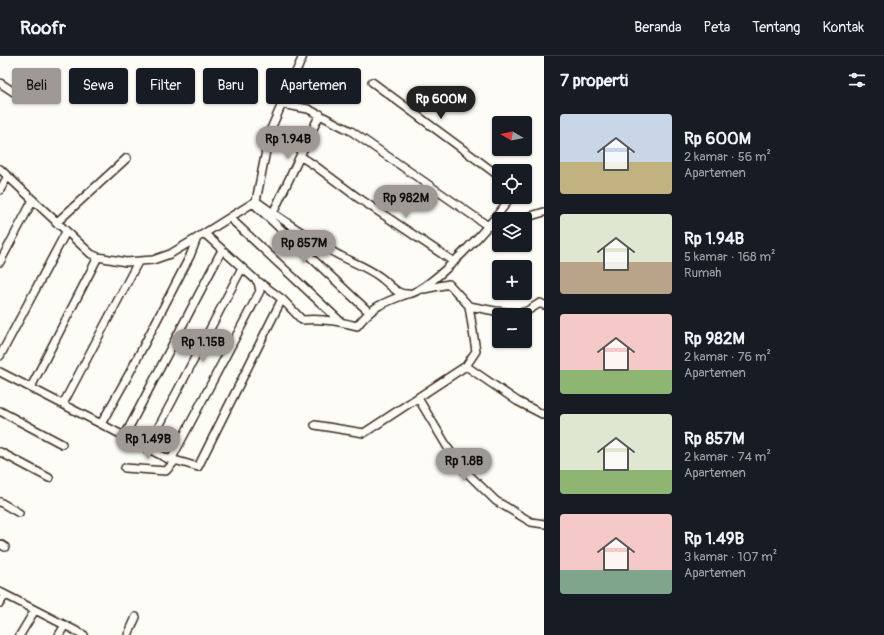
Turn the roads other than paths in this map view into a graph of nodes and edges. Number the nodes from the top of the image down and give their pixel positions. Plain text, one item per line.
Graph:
1 (303, 56) edge
2 (298, 68) edge
3 (372, 82) dead end
4 (0, 83) edge
5 (12, 91) edge
6 (282, 104) joint
7 (320, 114) junction
8 (300, 156) junction
9 (127, 158) dead end
10 (0, 169) edge
11 (492, 171) edge
12 (8, 176) junction
13 (0, 190) edge
14 (33, 200) junction
15 (254, 202) junction
16 (506, 204) edge
17 (544, 212) edge
18 (273, 213) junction
19 (532, 216) edge
20 (230, 218) junction
21 (56, 223) junction
22 (488, 226) junction
23 (492, 226) edge
24 (66, 232) junction
25 (205, 234) junction
26 (197, 238) junction
27 (222, 250) junction
28 (98, 257) junction
29 (0, 262) edge
30 (138, 262) junction
31 (454, 262) junction
32 (242, 268) junction
33 (258, 282) junction
34 (420, 290) junction
35 (408, 294) junction
36 (282, 299) junction
37 (544, 305) edge
38 (469, 306) junction
39 (369, 312) junction
40 (341, 322) junction
41 (0, 356) edge
42 (466, 366) junction
43 (0, 372) edge
44 (31, 387) junction
45 (418, 398) junction
46 (63, 404) junction
47 (0, 411) edge
48 (544, 415) edge
49 (100, 424) junction
50 (315, 425) dead end
51 (124, 437) junction
52 (62, 444) dead end
53 (147, 449) junction
54 (0, 452) edge
55 (173, 460) junction
56 (125, 468) dead end
57 (49, 478) dead end
58 (0, 502) edge
59 (19, 513) dead end
60 (544, 524) edge
61 (3, 593) edge
62 (0, 604) edge
63 (35, 610) junction
64 (136, 617) dead end
65 (65, 625) junction
66 (20, 635) edge
67 (59, 635) edge
68 (83, 635) edge
69 (128, 635) edge

1 - 2 street
3 - 11 street
4 - 5 street
6 - 7 street
6 - 15 street
7 - 8 street
7 - 22 street
8 - 18 street
8 - 31 street
9 - 21 street
10 - 12 street
12 - 13 street
12 - 14 street
14 - 21 street
14 - 29 street
15 - 18 street
15 - 20 street
15 - 39 street
16 - 22 street
17 - 19 street
18 - 35 street
20 - 25 street
20 - 40 street
21 - 24 street
22 - 23 street
22 - 31 street
24 - 28 street
24 - 41 street
25 - 26 street
25 - 27 street
26 - 30 street
26 - 49 street
27 - 32 street
27 - 51 street
28 - 30 street
28 - 44 street
30 - 46 street
31 - 34 street
32 - 33 street
32 - 53 street
33 - 36 street
33 - 55 street
34 - 35 street
34 - 38 street
35 - 39 street
36 - 40 street
36 - 55 street
37 - 38 street
38 - 42 street
39 - 40 street
42 - 45 street
42 - 48 street
43 - 44 street
44 - 46 street
45 - 50 street
45 - 60 street
46 - 49 street
47 - 52 street
49 - 51 street
51 - 53 street
53 - 55 street
54 - 57 street
55 - 56 street
58 - 59 street
61 - 62 street
61 - 63 street
63 - 65 street
63 - 66 street
64 - 69 street
65 - 67 street
65 - 68 street

